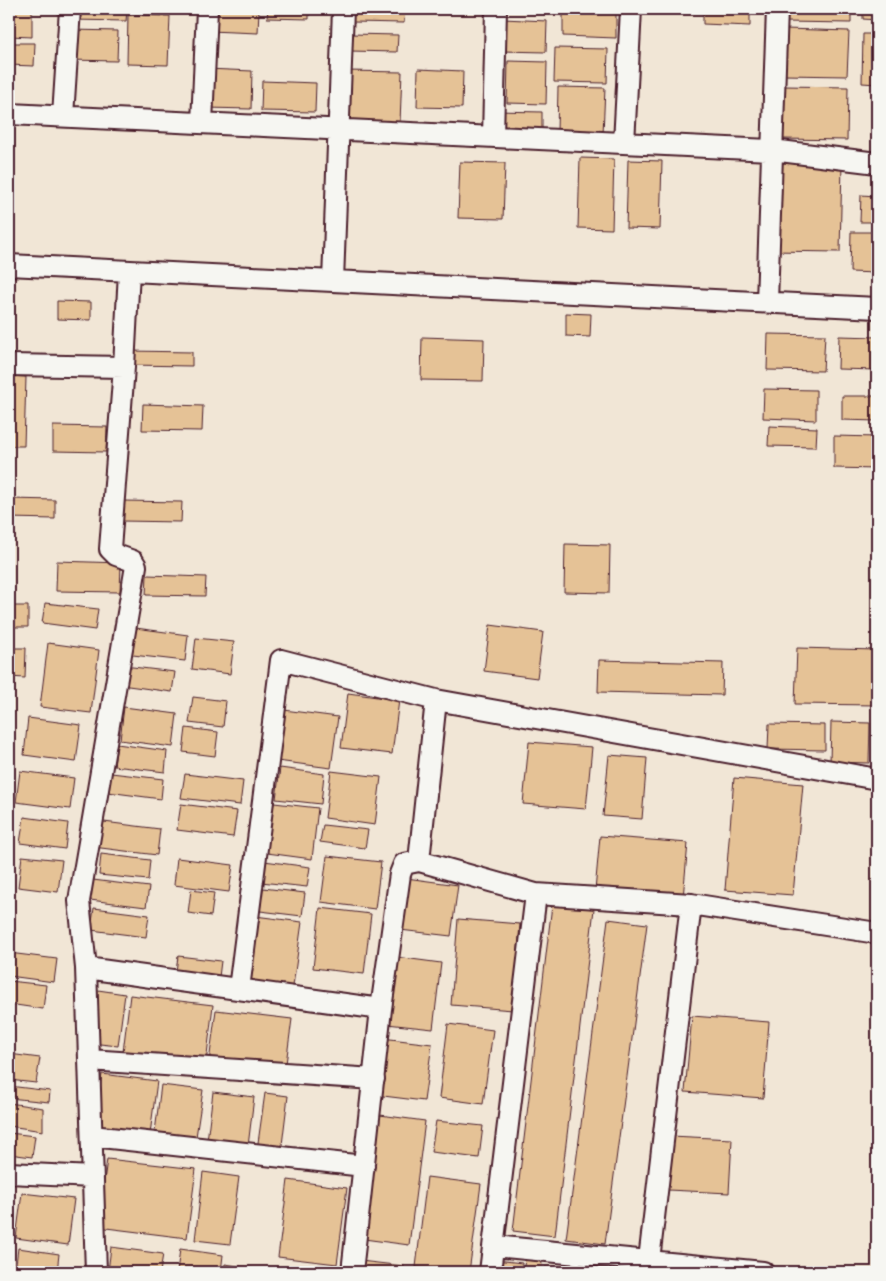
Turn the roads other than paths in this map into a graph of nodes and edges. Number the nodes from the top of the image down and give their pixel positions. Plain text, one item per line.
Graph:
1 (70, 9) edge
2 (207, 9) edge
3 (343, 9) edge
4 (496, 9) edge
5 (631, 9) edge
6 (777, 9) edge
7 (9, 114) edge
8 (63, 116) junction
9 (202, 123) junction
10 (339, 130) junction
11 (493, 137) junction
12 (624, 143) junction
13 (772, 150) junction
14 (877, 163) edge
15 (9, 265) edge
16 (128, 271) junction
17 (333, 281) junction
18 (767, 302) junction
19 (877, 308) edge
20 (9, 365) edge
21 (124, 367) junction
22 (436, 700) junction
23 (877, 779) edge
24 (419, 861) junction
25 (536, 894) junction
26 (691, 904) junction
27 (877, 933) edge
28 (86, 968) junction
29 (240, 989) junction
30 (382, 1009) junction
31 (89, 1060) junction
32 (374, 1079) junction
33 (92, 1136) junction
34 (364, 1166) junction
35 (9, 1173) edge
36 (93, 1177) junction
37 (494, 1246) junction
38 (649, 1260) junction
39 (96, 1272) edge
40 (352, 1272) edge
41 (490, 1272) edge
42 (763, 1272) edge

1 - 8 street
2 - 9 street
3 - 10 street
4 - 11 street
5 - 12 street
6 - 13 street
7 - 8 street
8 - 9 street
9 - 10 street
10 - 11 street
10 - 17 street
11 - 12 street
12 - 13 street
13 - 14 street
13 - 18 street
15 - 16 street
16 - 17 street
16 - 21 street
17 - 18 street
18 - 19 street
20 - 21 street
21 - 28 street
22 - 23 street
22 - 24 street
22 - 29 street
24 - 25 street
24 - 30 street
25 - 26 street
25 - 37 street
26 - 27 street
26 - 38 street
28 - 29 street
28 - 31 street
29 - 30 street
30 - 32 street
31 - 32 street
31 - 33 street
32 - 34 street
33 - 34 street
33 - 36 street
34 - 40 street
35 - 36 street
36 - 39 street
37 - 38 street
37 - 41 street
38 - 42 street

